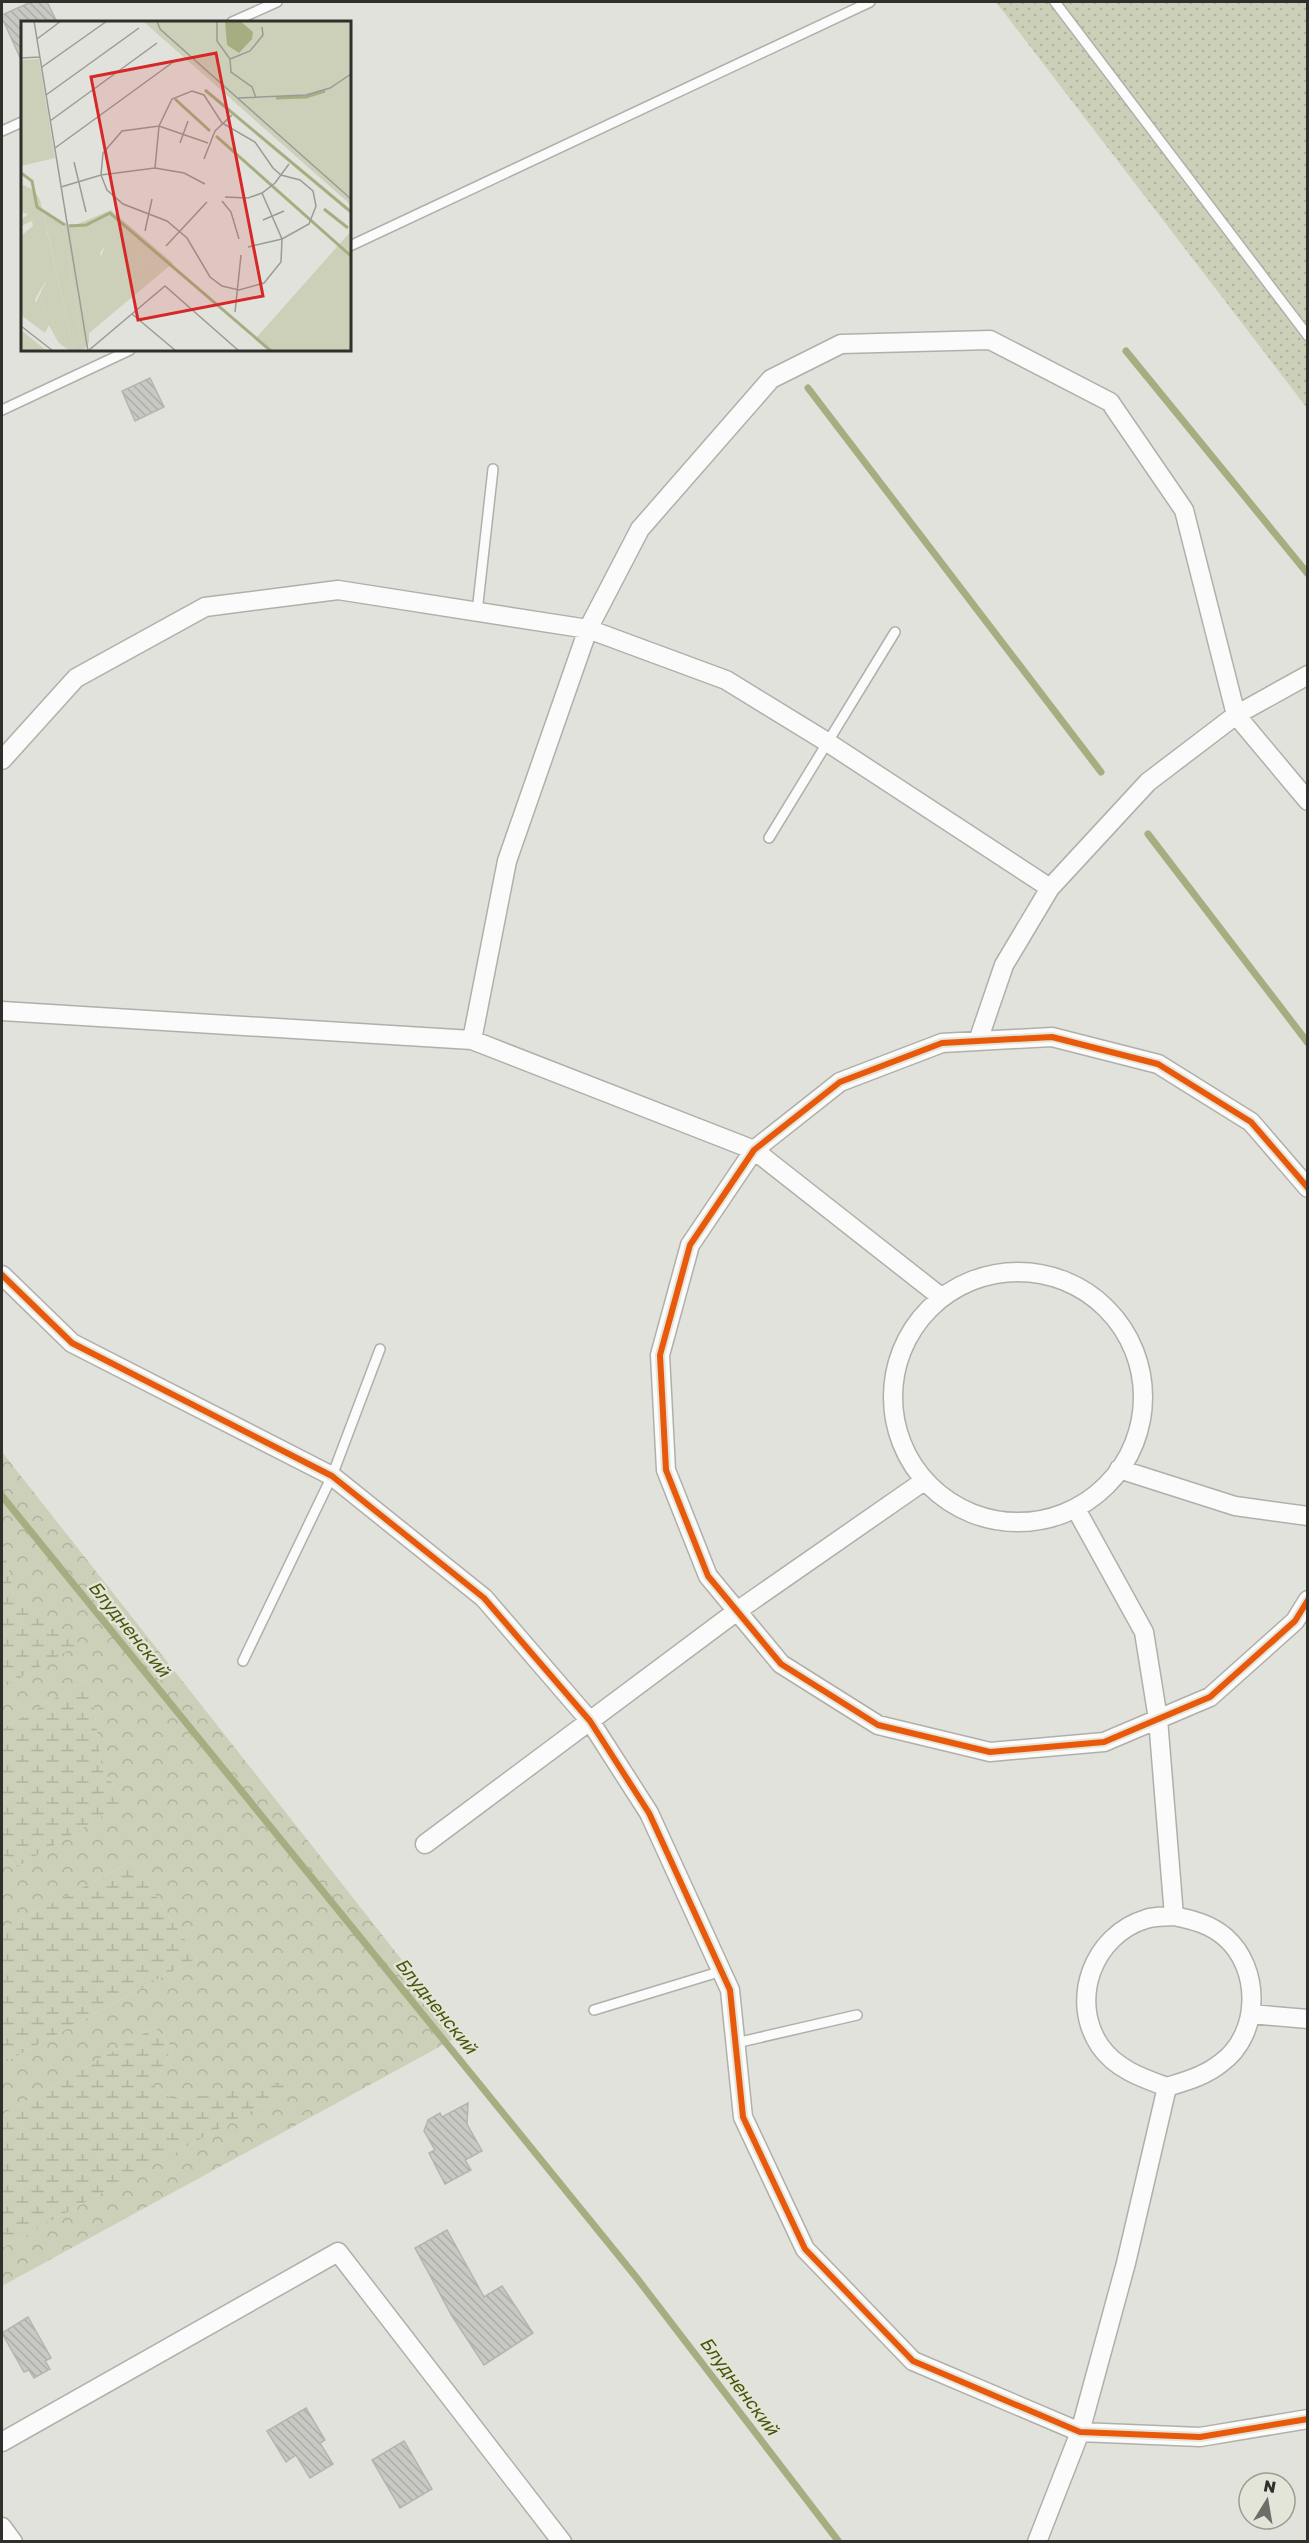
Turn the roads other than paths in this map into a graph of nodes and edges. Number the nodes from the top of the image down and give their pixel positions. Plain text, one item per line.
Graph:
1 (276, 2) edge
2 (870, 2) edge
3 (1054, 2) edge
4 (234, 21) edge
5 (21, 122) edge
6 (2, 131) edge
7 (351, 246) edge
8 (1308, 336) edge
9 (128, 351) edge
10 (2, 410) edge
11 (493, 469) dead end
12 (477, 612) junction
13 (588, 629) junction
14 (894, 632) dead end
15 (1308, 675) edge
16 (1236, 715) junction
17 (827, 742) junction
18 (2, 760) edge
19 (1308, 801) edge
20 (769, 838) dead end
21 (1050, 888) junction
22 (2, 1011) edge
23 (472, 1040) junction
24 (978, 1041) junction
25 (754, 1149) junction
26 (1308, 1188) edge
27 (2, 1275) edge
28 (941, 1297) junction
29 (380, 1349) dead end
30 (1119, 1469) junction
31 (332, 1476) junction
32 (924, 1481) junction
33 (1076, 1509) junction
34 (1308, 1516) edge
35 (1308, 1600) edge
36 (737, 1611) junction
37 (243, 1661) dead end
38 (1158, 1719) junction
39 (590, 1721) junction
40 (425, 1844) dead end
41 (1174, 1916) junction
42 (722, 1971) junction
43 (594, 2010) dead end
44 (856, 2014) dead end
45 (1251, 2014) junction
46 (1308, 2019) edge
47 (736, 2043) junction
48 (1167, 2087) junction
49 (1308, 2419) edge
50 (1080, 2432) junction
51 (2, 2442) edge
52 (2, 2527) edge
53 (13, 2541) edge
54 (562, 2541) edge
55 (1037, 2541) edge

1 - 4 lane
2 - 7 lane
3 - 8 lane
5 - 6 lane
9 - 10 lane
11 - 12 lane
12 - 13 street
12 - 18 street
13 - 16 street
13 - 17 street
13 - 23 street
14 - 17 lane
15 - 16 street
16 - 19 street
16 - 21 street
17 - 20 lane
17 - 21 street
21 - 24 street
22 - 23 street
23 - 25 street
24 - 25 street
24 - 26 street
25 - 28 street
25 - 36 street
27 - 31 street
28 - 30 street
28 - 32 street
29 - 31 lane
30 - 33 street
30 - 34 street
31 - 37 lane
31 - 39 street
32 - 33 street
32 - 36 street
33 - 38 street
35 - 38 street
36 - 38 street
36 - 39 street
38 - 41 street
39 - 40 street
39 - 42 street
41 - 45 street
41 - 48 street
42 - 43 lane
42 - 47 street
44 - 47 lane
45 - 46 street
45 - 48 street
47 - 50 street
48 - 50 street
49 - 50 street
50 - 55 street
51 - 54 street
52 - 53 street

